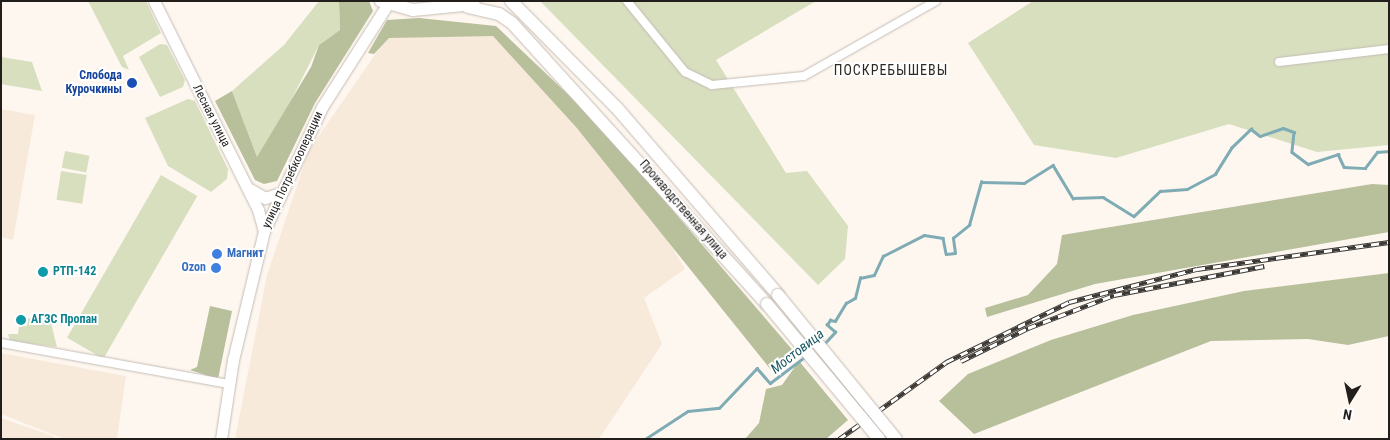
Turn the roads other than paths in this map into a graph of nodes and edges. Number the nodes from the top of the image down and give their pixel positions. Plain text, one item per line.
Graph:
1 (154, 1) edge
2 (481, 1) edge
3 (511, 1) edge
4 (627, 1) edge
5 (936, 1) edge
6 (384, 3) edge
7 (468, 7) junction
8 (1389, 48) edge
9 (1279, 62) dead end
10 (247, 187) junction
11 (280, 193) junction
12 (264, 231) junction
13 (1, 343) edge
14 (230, 384) junction
15 (221, 439) edge
16 (879, 439) edge
17 (896, 439) edge

1 - 10 main road, Лесная улица
2 - 7 highway
3 - 17 highway, Производственная улица, bridge
4 - 5 street
6 - 7 highway
6 - 11 main road, улица Потребкооперации
7 - 16 highway, Производственная улица, bridge
8 - 9 street
10 - 11 main road
10 - 12 main road, Лесная улица
11 - 12 main road, улица Потребкооперации
12 - 14 main road, улица Потребкооперации
13 - 14 street
14 - 15 main road, улица Потребкооперации

